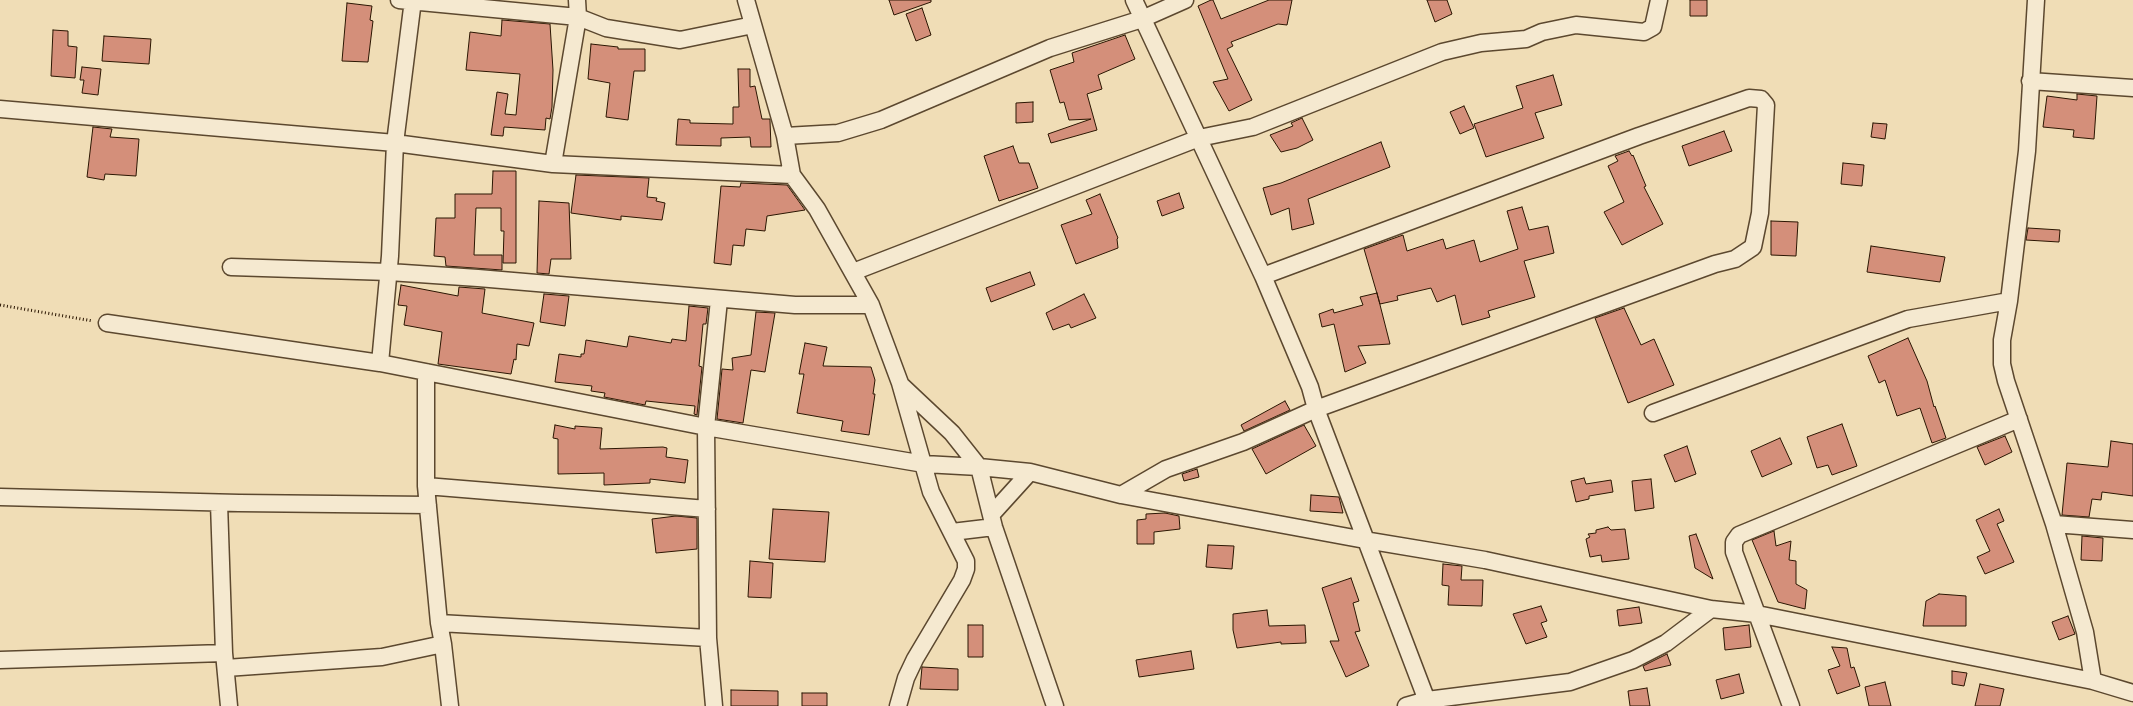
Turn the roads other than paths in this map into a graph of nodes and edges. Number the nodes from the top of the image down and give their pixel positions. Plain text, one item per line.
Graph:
1 (408, 0) edge
2 (578, 0) edge
3 (746, 0) edge
4 (1134, 0) edge
5 (1185, 0) edge
6 (1659, 0) edge
7 (2036, 0) edge
8 (578, 18) junction
9 (1142, 18) junction
10 (753, 25) junction
11 (2030, 80) junction
12 (2133, 88) edge
13 (0, 109) edge
14 (785, 136) junction
15 (1199, 138) junction
16 (395, 143) junction
17 (553, 164) junction
18 (792, 175) junction
19 (232, 267) dead end
20 (388, 272) junction
21 (853, 272) junction
22 (1263, 276) junction
23 (719, 300) junction
24 (2009, 302) junction
25 (871, 305) junction
26 (107, 323) road end
27 (380, 363) junction
28 (426, 372) junction
29 (900, 383) junction
30 (1316, 409) junction
31 (1653, 413) dead end
32 (2019, 419) junction
33 (706, 427) junction
34 (924, 464) junction
35 (979, 467) junction
36 (1030, 472) junction
37 (426, 486) junction
38 (1121, 495) junction
39 (0, 497) edge
40 (219, 503) junction
41 (428, 505) junction
42 (707, 509) junction
43 (993, 521) junction
44 (2054, 524) junction
45 (2133, 530) edge
46 (952, 532) junction
47 (1366, 540) junction
48 (1711, 609) junction
49 (1756, 614) junction
50 (439, 623) junction
51 (708, 638) junction
52 (443, 644) junction
53 (0, 660) edge
54 (225, 661) junction
55 (2093, 681) junction
56 (2133, 693) edge
57 (1428, 703) edge
58 (229, 706) edge
59 (450, 706) edge
60 (714, 706) edge
61 (898, 706) edge
62 (1055, 706) edge
63 (1406, 706) edge
64 (1791, 706) edge

1 - 8 street
1 - 16 street
2 - 8 street
3 - 10 street
4 - 9 street
5 - 9 street
6 - 15 street
7 - 11 street
8 - 10 street
8 - 17 street
9 - 14 street
9 - 15 street
10 - 14 street
11 - 12 street
11 - 24 street
13 - 16 street
14 - 18 street
15 - 21 street
15 - 22 street
16 - 17 street
16 - 20 street
17 - 18 street
18 - 21 street
19 - 20 street
20 - 23 street
20 - 27 street
21 - 25 street
22 - 30 street
22 - 30 street
23 - 25 street
23 - 33 street
24 - 31 street
24 - 32 street
25 - 29 street
26 - 27 street
27 - 28 street
28 - 33 street
28 - 37 street
29 - 34 street
29 - 35 street
30 - 38 street
30 - 47 street
32 - 44 street
32 - 49 street
33 - 34 street
33 - 42 street
34 - 35 street
34 - 46 street
35 - 36 street
35 - 43 street
36 - 38 street
36 - 43 street
37 - 41 street
37 - 42 street
38 - 47 street
39 - 40 street
40 - 41 street
40 - 54 street
41 - 50 street
42 - 51 street
43 - 46 street
43 - 62 street
44 - 45 street
44 - 55 street
46 - 61 street
47 - 48 street
47 - 57 street
48 - 49 street
48 - 57 street
49 - 55 street
49 - 64 street
50 - 51 street
50 - 52 street
51 - 60 street
52 - 54 street
52 - 59 street
53 - 54 street
54 - 58 street
55 - 56 street
57 - 63 street

